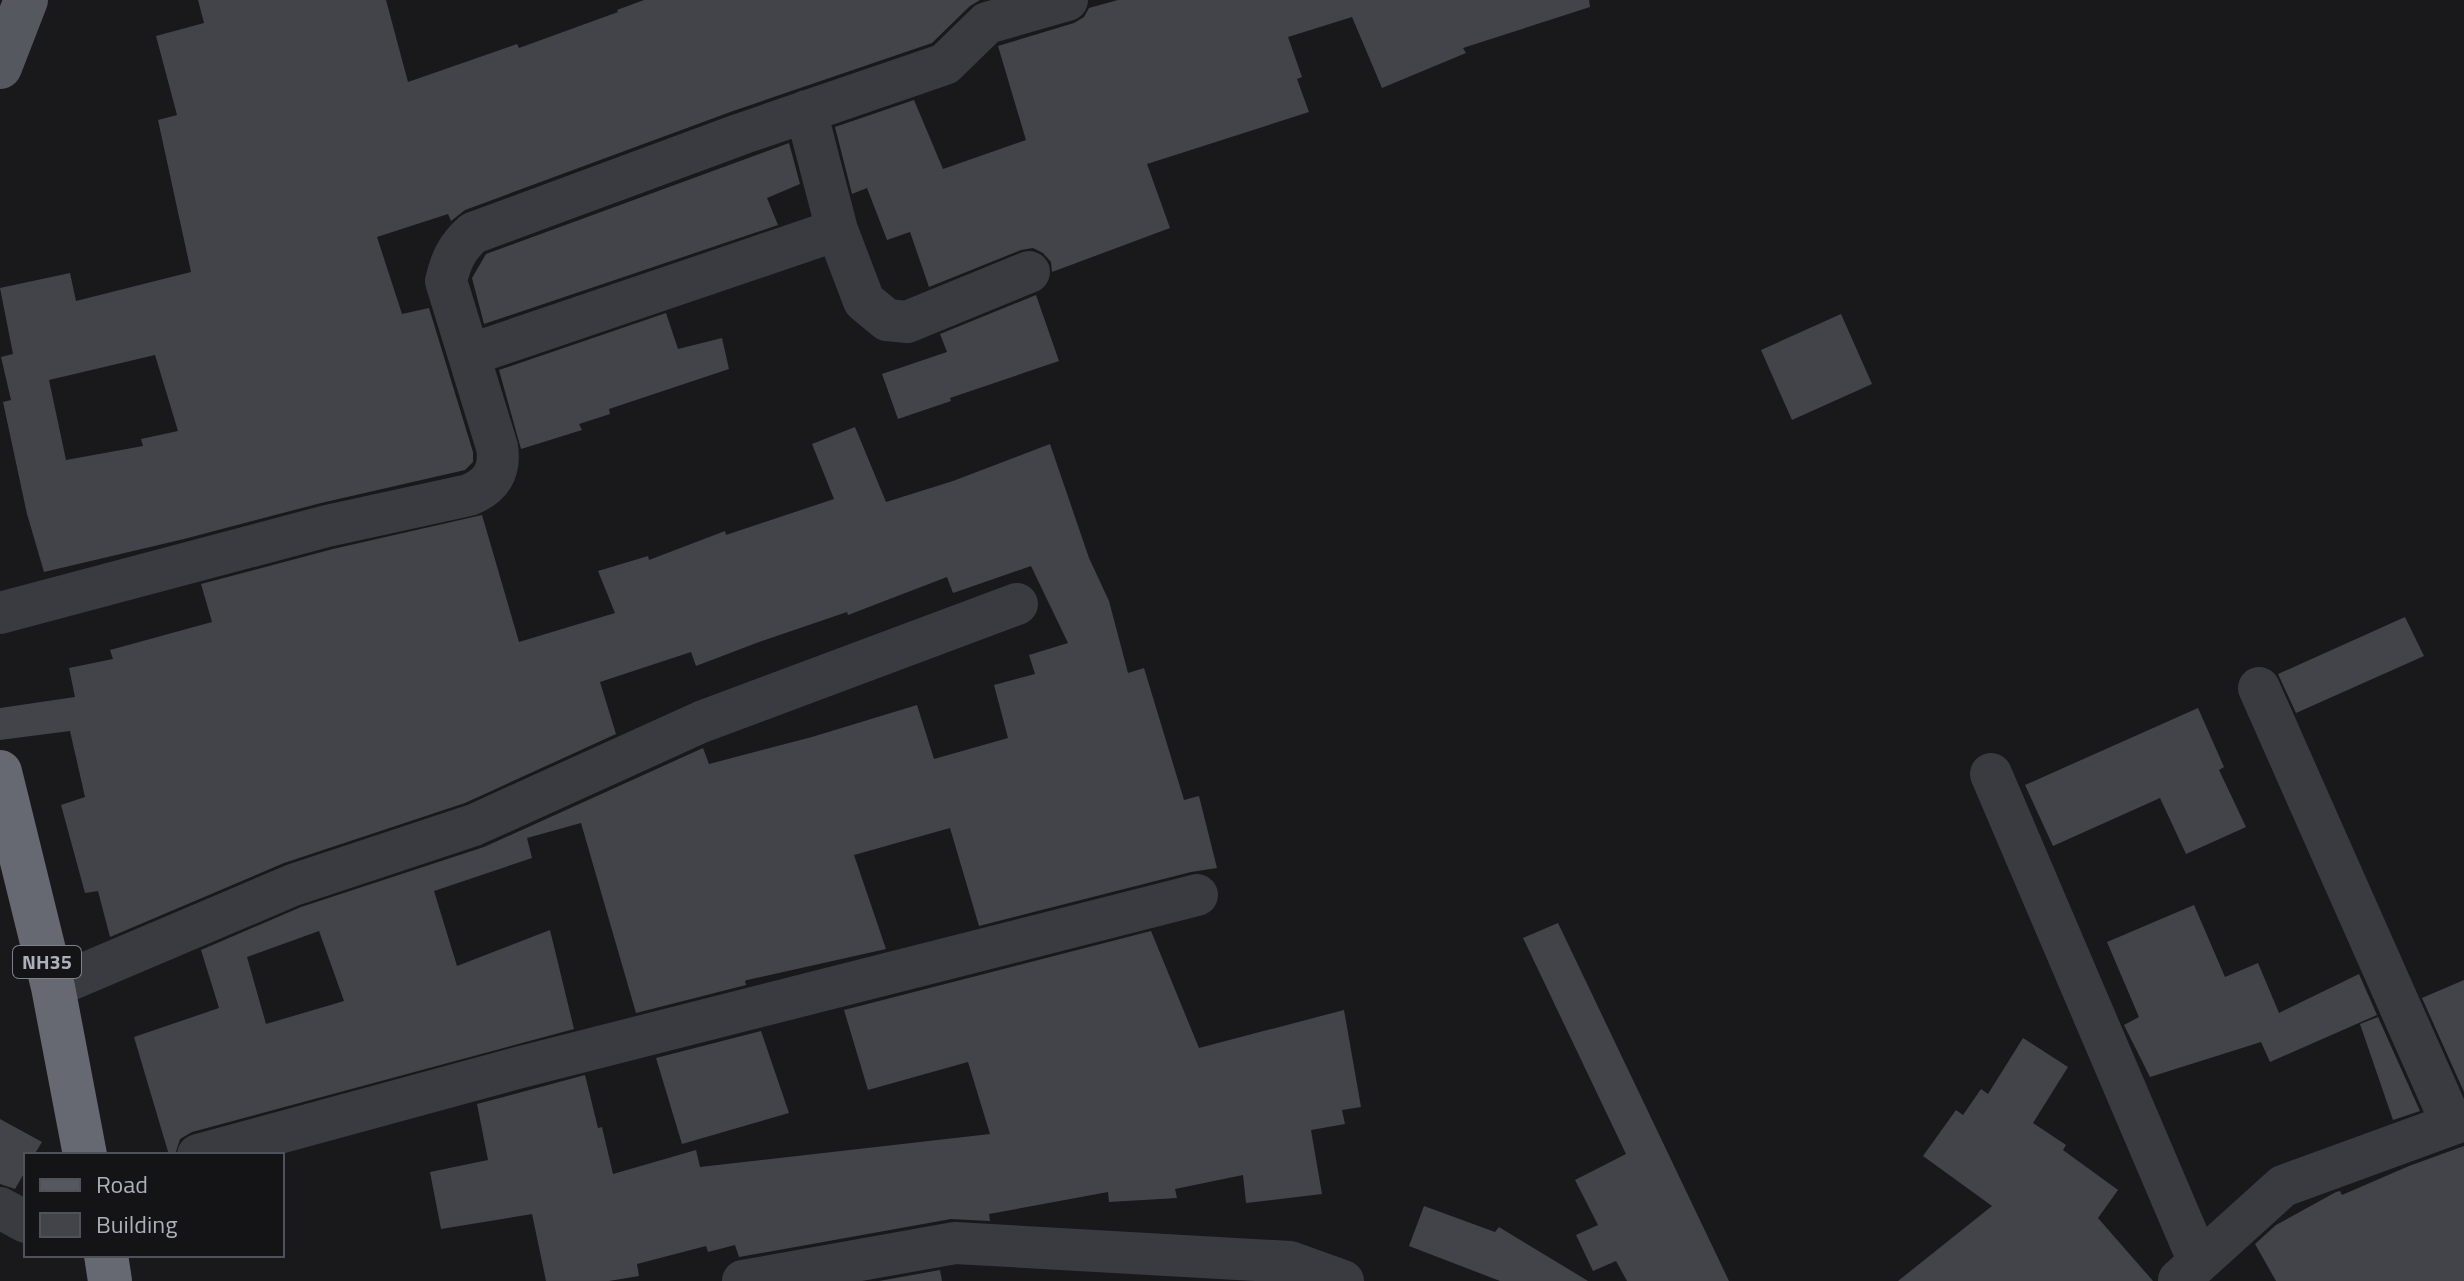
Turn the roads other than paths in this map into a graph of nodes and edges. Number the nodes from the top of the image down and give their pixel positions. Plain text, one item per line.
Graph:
1 (26, 0) edge
2 (1067, 0) edge
3 (983, 12) edge
4 (0, 67) edge
5 (806, 111) junction
6 (837, 230) junction
7 (1029, 272) dead end
8 (469, 355) junction
9 (1017, 604) dead end
10 (0, 613) edge
11 (2259, 688) dead end
12 (0, 772) edge
13 (1991, 774) dead end
14 (1197, 895) dead end
15 (53, 987) junction
16 (2458, 1122) edge
17 (85, 1153) edge
18 (205, 1153) edge
19 (0, 1208) edge
20 (24, 1221) edge
21 (2189, 1271) edge
22 (743, 1281) edge
23 (1343, 1281) edge

1 - 4 main road
2 - 3 street
3 - 5 street
5 - 6 street
5 - 8 street
6 - 7 street
6 - 8 street
8 - 10 street
9 - 15 street
11 - 16 street
12 - 15 highway, NH35
13 - 21 street
14 - 18 street
15 - 17 highway, NH35
16 - 21 street
19 - 20 street
22 - 23 street

